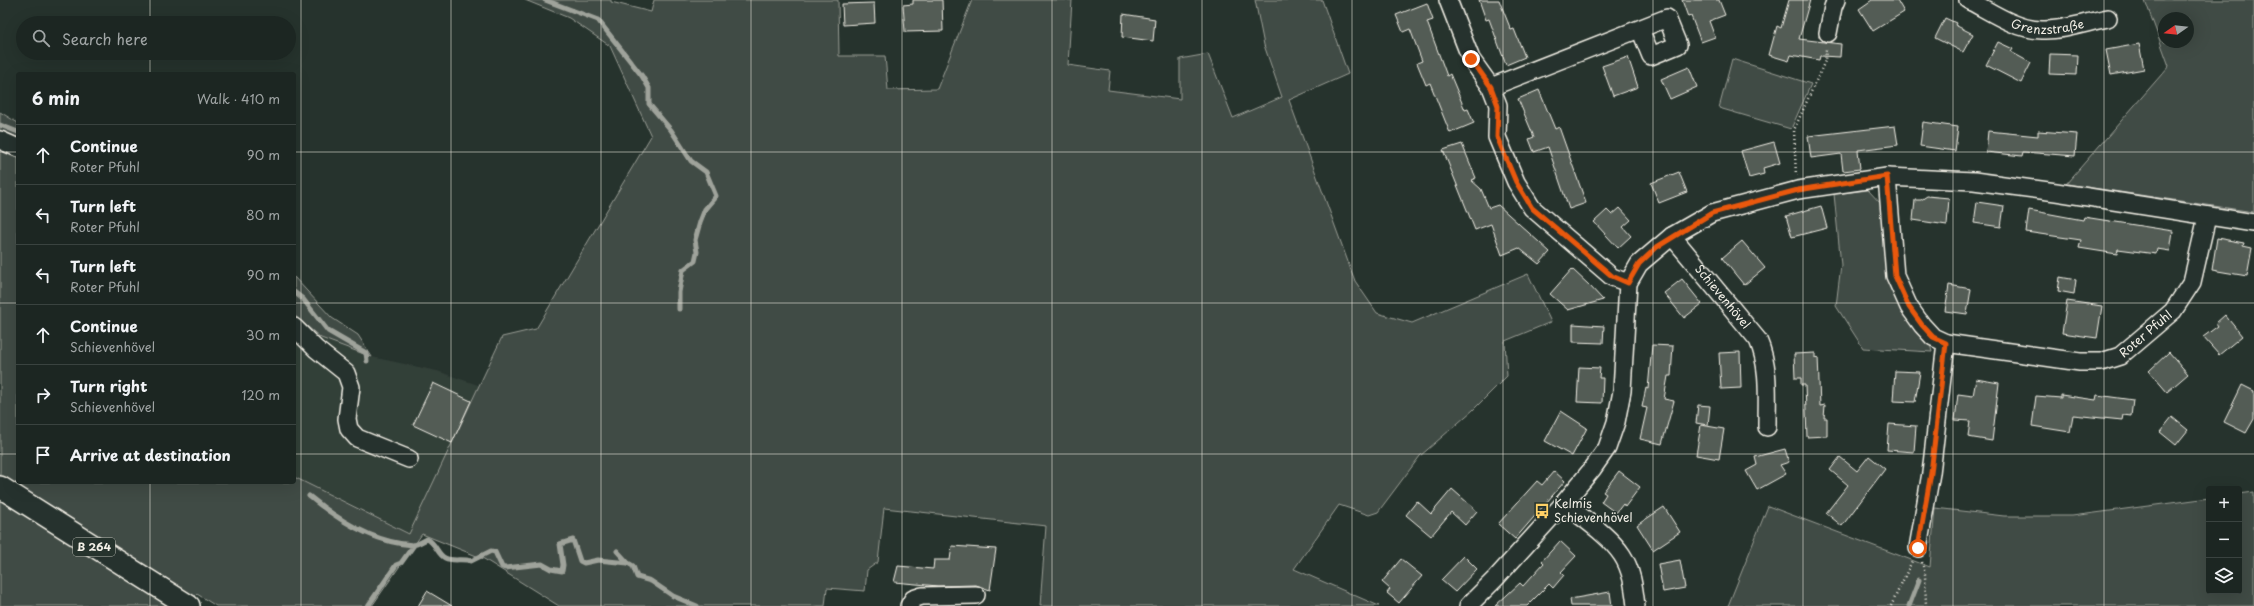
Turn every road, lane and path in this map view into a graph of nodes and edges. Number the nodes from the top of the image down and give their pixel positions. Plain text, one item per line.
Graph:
1 (1448, 0) edge
2 (1836, 0) edge
3 (1968, 0) edge
4 (2108, 18) dead end
5 (1640, 29) dead end
6 (1828, 33) joint
7 (1491, 87) junction
8 (0, 140) edge
9 (16, 147) edge
10 (1887, 176) junction
11 (1798, 190) junction
12 (2207, 217) junction
13 (2254, 223) edge
14 (1672, 236) junction
15 (1628, 283) junction
16 (296, 329) edge
17 (1946, 343) junction
18 (1767, 427) dead end
19 (409, 459) dead end
20 (0, 487) edge
21 (1564, 503) junction
22 (1918, 548) junction
23 (976, 595) dead end
24 (189, 606) edge
25 (909, 606) edge
26 (1468, 606) edge
27 (1636, 606) edge
28 (1891, 606) edge
29 (1926, 606) edge

1 - 7 street
2 - 6 street
3 - 4 street, Grenzstraße
5 - 7 street
6 - 11 path
7 - 15 street
8 - 9 street
10 - 11 street
10 - 12 street
10 - 17 street, Roter Pfuhl
11 - 14 street
12 - 13 street
12 - 17 street, Roter Pfuhl
14 - 15 street
14 - 18 street, Schievenhövel
15 - 21 street
16 - 19 street
17 - 22 street
20 - 24 main road, B 264
21 - 26 street
21 - 27 street
22 - 28 path
22 - 29 path
23 - 25 street

